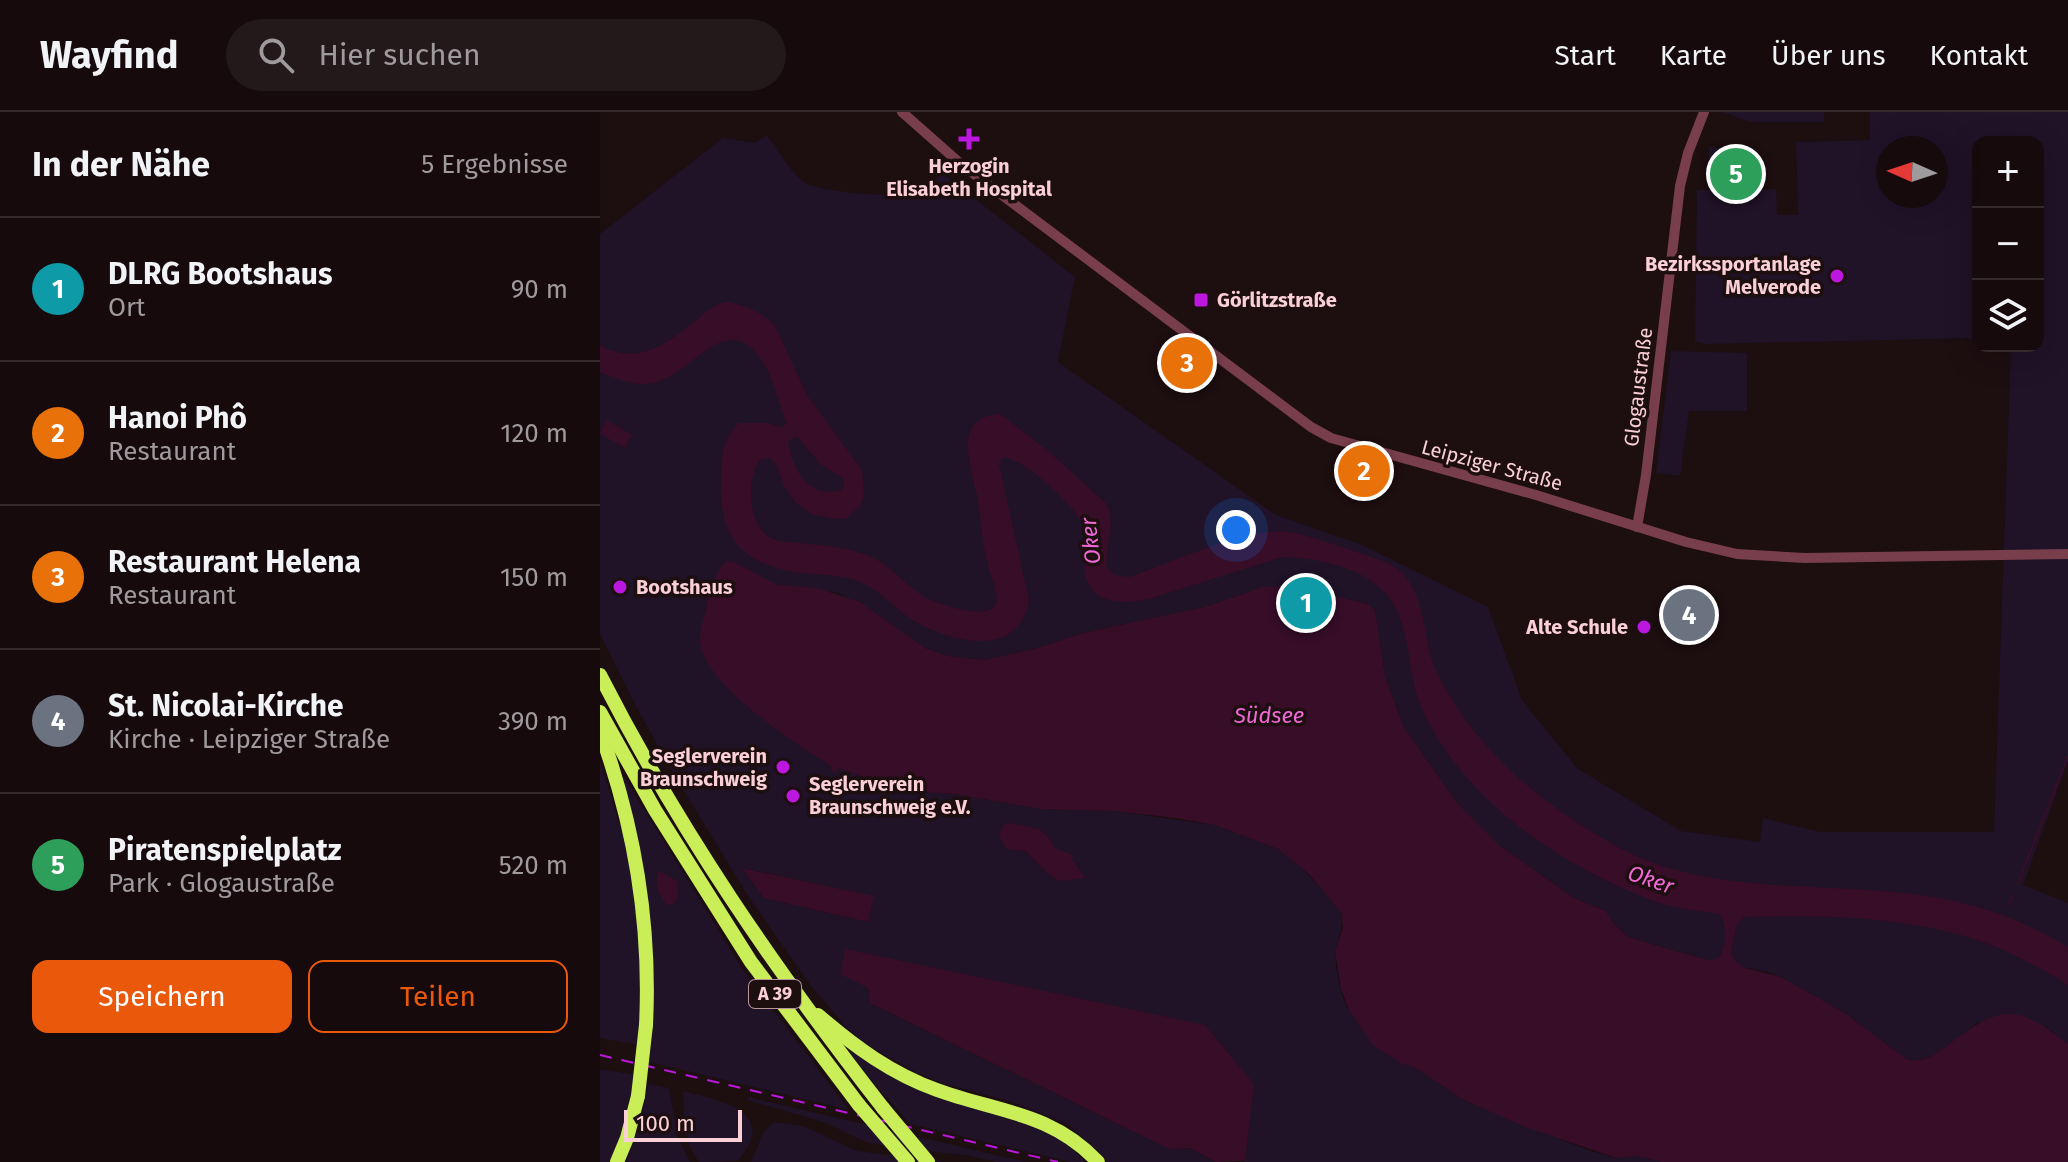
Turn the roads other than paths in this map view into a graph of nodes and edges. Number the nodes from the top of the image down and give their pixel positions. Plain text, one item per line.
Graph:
1 (902, 112) edge
2 (1704, 112) edge
3 (911, 116) edge
4 (1637, 527) junction
5 (2068, 554) edge
6 (600, 675) edge
7 (600, 712) edge
8 (600, 731) edge
9 (800, 999) junction
10 (617, 1162) edge
11 (908, 1162) edge
12 (928, 1162) edge
13 (1098, 1162) edge

1 - 3 street, Leipziger Straße
2 - 4 street, Glogaustraße
3 - 4 street, Leipziger Straße
4 - 5 street, Leipziger Straße
6 - 9 highway, A 39
7 - 11 highway, A 39, bridge
8 - 10 highway, bridge
9 - 12 highway, A 39, bridge
9 - 13 highway

